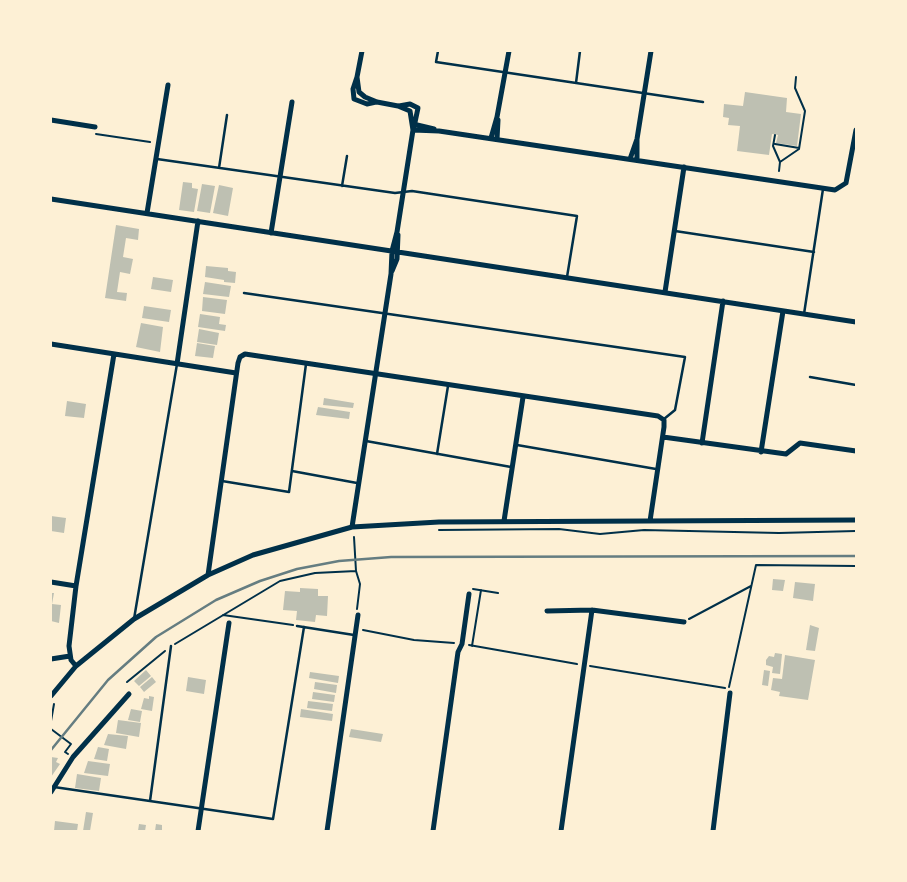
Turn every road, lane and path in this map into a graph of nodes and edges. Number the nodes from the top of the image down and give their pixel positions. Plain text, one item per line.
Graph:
1 (362, 51) edge
2 (438, 51) edge
3 (509, 51) edge
4 (580, 51) edge
5 (651, 51) edge
6 (505, 73) junction
7 (796, 77) dead end
8 (576, 83) junction
9 (168, 85) dead end
10 (644, 93) junction
11 (292, 102) dead end
12 (703, 102) dead end
13 (398, 106) junction
14 (227, 115) dead end
15 (497, 117) junction
16 (51, 120) edge
17 (414, 126) junction
18 (95, 127) dead end
19 (856, 130) edge
20 (96, 134) dead end
21 (775, 135) dead end
22 (491, 138) junction
23 (637, 138) junction
24 (497, 139) junction
25 (150, 142) dead end
26 (774, 144) junction
27 (799, 148) junction
28 (347, 156) dead end
29 (156, 158) junction
30 (630, 159) junction
31 (637, 160) junction
32 (780, 162) junction
33 (684, 167) junction
34 (219, 168) junction
35 (779, 172) dead end
36 (280, 177) junction
37 (342, 186) junction
38 (824, 188) junction
39 (404, 192) junction
40 (51, 199) edge
41 (147, 213) junction
42 (198, 221) junction
43 (675, 231) junction
44 (271, 233) junction
45 (395, 252) junction
46 (814, 252) junction
47 (567, 278) junction
48 (665, 292) junction
49 (244, 293) dead end
50 (723, 301) junction
51 (783, 311) junction
52 (385, 314) junction
53 (804, 314) junction
54 (856, 322) edge
55 (51, 344) edge
56 (114, 354) junction
57 (306, 363) junction
58 (177, 364) junction
59 (236, 373) junction
60 (376, 374) junction
61 (810, 377) dead end
62 (448, 385) junction
63 (856, 385) edge
64 (523, 397) junction
65 (664, 420) junction
66 (663, 437) junction
67 (364, 441) junction
68 (702, 443) junction
69 (515, 445) junction
70 (856, 451) edge
71 (761, 452) junction
72 (437, 454) junction
73 (511, 466) junction
74 (657, 470) junction
75 (292, 472) junction
76 (220, 480) junction
77 (358, 483) junction
78 (856, 520) edge
79 (504, 521) junction
80 (650, 521) junction
81 (352, 528) junction
82 (435, 530) dead end
83 (856, 531) edge
84 (354, 537) dead end
85 (856, 566) edge
86 (356, 571) junction
87 (208, 574) junction
88 (51, 582) edge
89 (76, 586) junction
90 (751, 586) junction
91 (481, 590) junction
92 (470, 591) joint
93 (498, 593) dead end
94 (237, 607) junction
95 (592, 610) junction
96 (547, 611) dead end
97 (358, 613) joint
98 (223, 615) junction
99 (236, 616) junction
100 (134, 619) junction
101 (684, 622) joint
102 (229, 623) dead end
103 (298, 626) joint
104 (304, 627) junction
105 (357, 629) junction
106 (356, 635) junction
107 (462, 644) junction
108 (171, 646) junction
109 (472, 646) junction
110 (70, 656) junction
111 (52, 659) edge
112 (584, 665) junction
113 (76, 666) junction
114 (127, 682) dead end
115 (730, 693) dead end
116 (129, 694) dead end
117 (51, 696) edge
118 (54, 704) dead end
119 (51, 721) edge
120 (51, 729) edge
121 (65, 752) dead end
122 (52, 789) edge
123 (150, 801) junction
124 (202, 809) junction
125 (198, 831) edge
126 (327, 831) edge
127 (433, 831) edge
128 (561, 831) edge
129 (713, 831) edge

1 - 13 street
2 - 6 lane
3 - 6 street
4 - 8 lane
5 - 10 street
6 - 8 lane
6 - 15 street
7 - 27 path
8 - 10 lane
9 - 29 street
10 - 12 lane
10 - 23 street
11 - 36 street
13 - 17 street
13 - 17 street
14 - 34 lane
15 - 22 street
15 - 24 street
16 - 18 street
17 - 22 street
17 - 39 street
19 - 38 street
20 - 25 path
21 - 26 path
22 - 24 street
23 - 30 street
23 - 31 street
24 - 30 street
26 - 27 path
26 - 32 path
27 - 32 path
28 - 37 lane
29 - 34 lane
29 - 41 street
30 - 31 street
31 - 33 street
32 - 35 path
33 - 38 street
33 - 43 street
34 - 36 lane
36 - 37 lane
36 - 44 street
37 - 39 lane
38 - 46 lane
39 - 45 street
39 - 47 lane
40 - 41 street
41 - 42 street
42 - 44 street
42 - 58 street
43 - 46 lane
43 - 48 street
44 - 45 street
45 - 47 street
45 - 52 street
46 - 53 lane
47 - 48 street
48 - 50 street
49 - 52 lane
50 - 51 street
50 - 68 street
51 - 53 street
51 - 71 street
52 - 60 street
52 - 65 lane
53 - 54 street
55 - 56 street
56 - 58 street
56 - 89 street
57 - 59 street
57 - 60 street
57 - 75 lane
58 - 59 street
58 - 100 lane
59 - 76 street
60 - 62 street
60 - 67 street
61 - 63 lane
62 - 64 street
62 - 72 lane
64 - 65 street
64 - 69 street
65 - 66 street
66 - 68 street
66 - 74 street
67 - 72 lane
67 - 77 street
68 - 71 street
69 - 73 street
69 - 74 lane
70 - 71 street
72 - 73 lane
73 - 79 street
74 - 80 street
75 - 76 lane
75 - 77 lane
76 - 87 street
77 - 81 street
78 - 80 street
79 - 80 street
79 - 81 street
81 - 87 street
82 - 83 path
84 - 86 path
85 - 90 path
86 - 94 path
86 - 97 path
87 - 100 street
88 - 89 street
89 - 110 street
90 - 101 path
90 - 112 path
91 - 92 path
91 - 93 path
91 - 109 path
92 - 107 street
94 - 98 path
94 - 99 path
95 - 96 street
95 - 101 street
95 - 112 street
97 - 105 street
98 - 99 path
98 - 108 path
99 - 103 path
100 - 113 street
102 - 124 street
103 - 104 lane
104 - 106 lane
104 - 124 lane
105 - 106 street
105 - 107 path
106 - 126 street
107 - 109 path
107 - 127 street
108 - 114 path
108 - 123 lane
109 - 112 path
110 - 111 street
110 - 113 street
112 - 128 street
113 - 117 street
115 - 129 street
116 - 122 street
118 - 119 path
120 - 121 path
122 - 123 lane
123 - 124 lane
124 - 125 street

